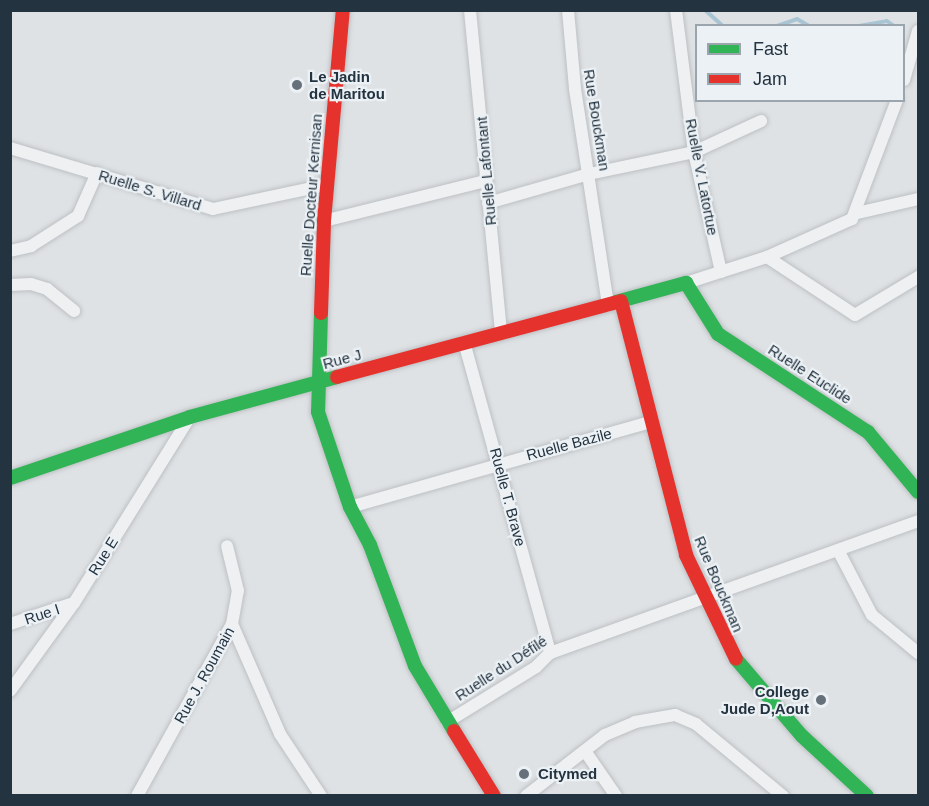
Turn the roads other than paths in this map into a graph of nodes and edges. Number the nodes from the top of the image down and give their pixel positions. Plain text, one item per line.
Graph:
1 (343, 10) edge
2 (470, 10) edge
3 (568, 10) edge
4 (676, 10) edge
5 (918, 31) edge
6 (905, 73) edge
7 (896, 102) edge
8 (761, 121) dead end
9 (10, 148) edge
10 (694, 152) junction
11 (97, 173) junction
12 (589, 174) junction
13 (486, 181) junction
14 (326, 185) junction
15 (918, 199) edge
16 (488, 203) junction
17 (857, 213) junction
18 (324, 221) junction
19 (10, 251) edge
20 (767, 257) junction
21 (721, 272) junction
22 (918, 277) edge
23 (686, 283) junction
24 (10, 285) edge
25 (615, 303) junction
26 (74, 311) dead end
27 (501, 332) junction
28 (464, 342) junction
29 (317, 383) junction
30 (190, 417) junction
31 (651, 422) junction
32 (499, 464) junction
33 (914, 475) edge
34 (10, 478) edge
35 (918, 492) edge
36 (350, 507) junction
37 (918, 521) edge
38 (227, 546) dead end
39 (839, 552) junction
40 (705, 597) junction
41 (74, 603) junction
42 (10, 624) edge
43 (232, 624) junction
44 (550, 653) junction
45 (918, 653) edge
46 (10, 691) edge
47 (447, 722) junction
48 (585, 751) junction
49 (137, 795) edge
50 (321, 795) edge
51 (494, 795) edge
52 (526, 795) edge
53 (616, 795) edge
54 (783, 795) edge
55 (867, 795) edge

1 - 14 street, Ruelle Docteur Kernisan
2 - 13 street, Ruelle Lafontant
3 - 12 street, Rue Bouckman
4 - 10 street, Ruelle V. Latortue
5 - 6 street
7 - 17 street
8 - 10 street
9 - 11 street, Ruelle S. Villard
10 - 12 street
10 - 21 street, Ruelle V. Latortue
11 - 14 street, Ruelle S. Villard
11 - 19 street
12 - 16 street
12 - 25 street, Rue Bouckman
13 - 16 street, Ruelle Lafontant
13 - 18 street
14 - 18 street, Ruelle Docteur Kernisan
15 - 17 street
16 - 27 street, Ruelle Lafontant
17 - 20 street
18 - 29 street, Ruelle Docteur Kernisan
20 - 21 street
20 - 22 street
21 - 23 street
23 - 25 street, Rue J
23 - 33 street, Ruelle Euclide
24 - 26 street
25 - 27 street, Rue J
25 - 31 street, Rue Bouckman
27 - 28 street, Rue J
28 - 29 street, Rue J
28 - 32 street, Ruelle T. Brave
29 - 30 street, Rue J
29 - 36 street, Ruelle du Défilé
30 - 34 street, Rue J
30 - 41 street, Rue E
31 - 32 street, Ruelle Bazile
31 - 40 street, Rue Bouckman
32 - 36 street, Ruelle Bazile
32 - 44 street, Ruelle T. Brave
33 - 35 street, Ruelle Euclide
36 - 47 street, Ruelle du Défilé
37 - 39 street, Ruelle du Défilé
38 - 43 street, Rue J. Roumain
39 - 40 street, Ruelle du Défilé
39 - 45 street
40 - 44 street, Ruelle du Défilé
40 - 55 street, Rue Bouckman
41 - 42 street, Rue I
41 - 46 street, Rue E
43 - 49 street, Rue J. Roumain
43 - 50 street
44 - 47 street, Ruelle du Défilé
47 - 51 street
48 - 52 street
48 - 53 street
48 - 54 street

